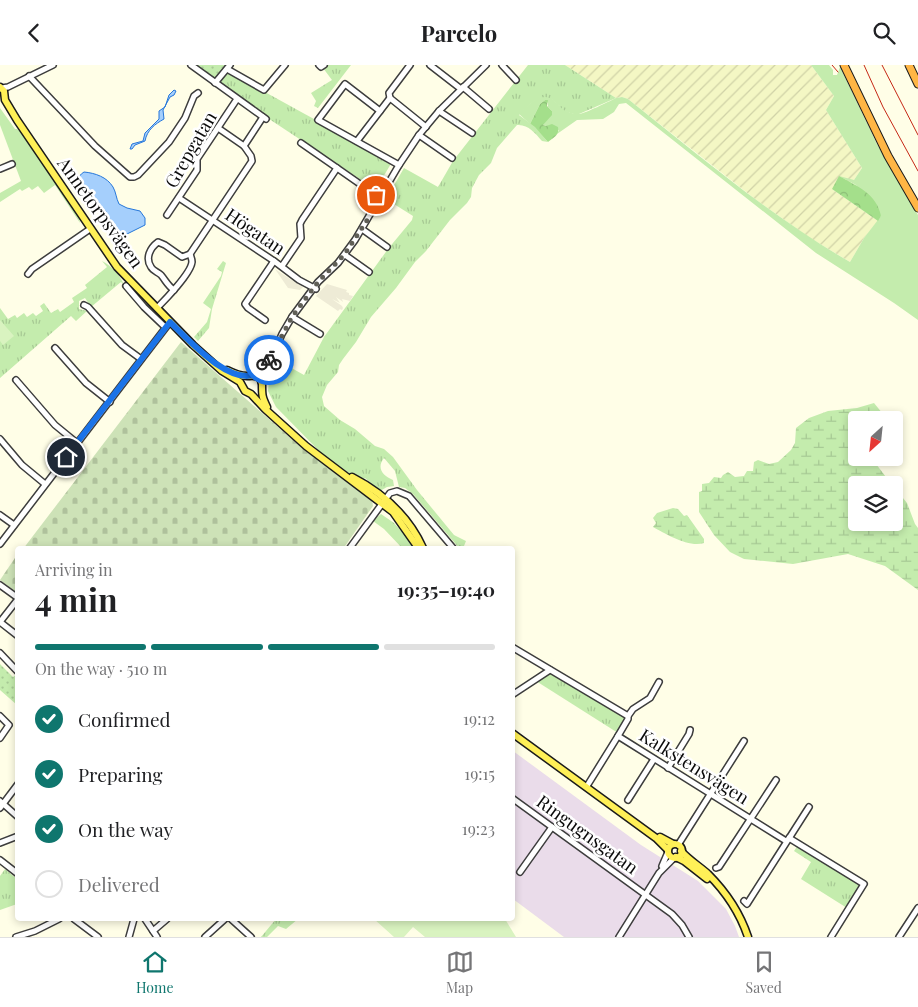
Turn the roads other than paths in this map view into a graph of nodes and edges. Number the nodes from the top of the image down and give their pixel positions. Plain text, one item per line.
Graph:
1 (53, 65) edge
2 (191, 65) edge
3 (285, 65) edge
4 (319, 65) edge
5 (324, 65) edge
6 (410, 65) edge
7 (430, 65) edge
8 (486, 65) edge
9 (502, 65) edge
10 (844, 65) edge
11 (909, 65) edge
12 (229, 67) edge
13 (29, 76) junction
14 (516, 80) dead end
15 (216, 83) junction
16 (918, 84) edge
17 (462, 88) junction
18 (198, 93) dead end
19 (2, 94) edge
20 (390, 98) junction
21 (238, 99) junction
22 (489, 109) dead end
23 (380, 111) junction
24 (439, 111) junction
25 (426, 127) junction
26 (218, 128) junction
27 (472, 133) dead end
28 (419, 135) junction
29 (357, 141) junction
30 (301, 143) dead end
31 (244, 146) junction
32 (452, 158) dead end
33 (12, 163) dead end
34 (399, 165) junction
35 (337, 168) junction
36 (0, 169) edge
37 (380, 197) junction
38 (179, 198) junction
39 (918, 208) edge
40 (167, 215) dead end
41 (213, 220) junction
42 (90, 229) junction
43 (362, 229) junction
44 (387, 247) dead end
45 (190, 254) junction
46 (344, 255) junction
47 (274, 261) junction
48 (282, 266) junction
49 (369, 272) dead end
50 (28, 274) dead end
51 (126, 286) dead end
52 (315, 289) junction
53 (174, 290) junction
54 (84, 305) dead end
55 (157, 309) junction
56 (292, 317) junction
57 (265, 320) dead end
58 (168, 325) junction
59 (320, 334) dead end
60 (55, 348) dead end
61 (275, 352) junction
62 (141, 359) junction
63 (209, 360) junction
64 (255, 375) junction
65 (247, 376) junction
66 (16, 380) dead end
67 (243, 385) junction
68 (261, 385) junction
69 (251, 394) junction
70 (110, 402) junction
71 (271, 415) junction
72 (0, 439) edge
73 (77, 443) junction
74 (45, 484) junction
75 (384, 501) junction
76 (0, 515) edge
77 (14, 525) junction
78 (0, 544) edge
79 (350, 546) edge
80 (417, 546) edge
81 (422, 546) edge
82 (451, 546) edge
83 (0, 585) edge
84 (15, 597) edge
85 (15, 603) edge
86 (0, 622) edge
87 (15, 634) edge
88 (515, 649) edge
89 (0, 653) edge
90 (15, 669) edge
91 (550, 670) junction
92 (659, 682) dead end
93 (515, 693) edge
94 (0, 716) edge
95 (628, 716) junction
96 (690, 730) dead end
97 (515, 731) edge
98 (515, 735) edge
99 (618, 736) junction
100 (0, 738) edge
101 (744, 741) dead end
102 (526, 742) junction
103 (654, 759) junction
104 (668, 768) junction
105 (574, 779) junction
106 (776, 780) dead end
107 (586, 786) junction
108 (15, 788) edge
109 (711, 794) junction
110 (515, 799) edge
111 (628, 800) dead end
112 (1, 804) edge
113 (809, 807) dead end
114 (15, 815) edge
115 (751, 819) junction
116 (552, 827) junction
117 (15, 837) edge
118 (787, 839) junction
119 (0, 843) edge
120 (674, 848) junction
121 (676, 857) junction
122 (0, 860) edge
123 (716, 868) dead end
124 (15, 872) edge
125 (520, 872) dead end
126 (659, 873) junction
127 (646, 895) junction
128 (744, 901) dead end
129 (918, 908) edge
130 (739, 916) junction
131 (55, 921) edge
132 (77, 921) edge
133 (133, 921) edge
134 (146, 921) edge
135 (165, 921) edge
136 (223, 921) edge
137 (233, 921) edge
138 (153, 931) junction
139 (16, 937) edge
140 (98, 937) edge
141 (129, 937) edge
142 (157, 937) edge
143 (205, 937) edge
144 (251, 937) edge
145 (618, 937) edge
146 (689, 937) edge
147 (748, 937) edge
148 (831, 937) edge
149 (899, 937) edge

1 - 13 street
2 - 15 street
3 - 12 street
4 - 5 street
6 - 20 street
7 - 17 street
8 - 17 street
9 - 14 street
10 - 39 highway
11 - 16 highway
12 - 15 street
13 - 18 street
13 - 19 street
15 - 21 street
17 - 22 street
17 - 24 street
19 - 42 main road, Annetorpsvägen
20 - 23 street
20 - 25 street
21 - 26 street, Grepgatan
21 - 31 street
23 - 29 street
23 - 29 street
24 - 25 street
24 - 27 street
25 - 28 street
26 - 31 street
26 - 38 street, Grepgatan
28 - 32 street
28 - 34 street
29 - 34 street
30 - 35 street
31 - 41 street
33 - 36 street
34 - 37 street
35 - 37 street
35 - 48 street
37 - 43 street
38 - 40 street, Grepgatan
38 - 41 street, Högatan
41 - 45 street
41 - 47 street, Högatan
42 - 50 street
42 - 55 main road, Annetorpsvägen
43 - 44 street
43 - 46 street
45 - 53 street
45 - 53 street
46 - 49 street
46 - 52 street
47 - 48 street, Högatan
47 - 57 street
48 - 52 street, Högatan
51 - 58 street, Annetorpsvägen
52 - 56 street
53 - 55 street
54 - 62 street
55 - 58 main road, Annetorpsvägen
56 - 59 street
56 - 61 street
58 - 62 street
58 - 63 main road, Annetorpsvägen
60 - 70 street
61 - 64 street
61 - 68 street
62 - 70 street
63 - 65 main road, Annetorpsvägen
63 - 67 main road, Annetorpsvägen
64 - 65 main road
64 - 68 main road
65 - 67 main road
66 - 73 street
67 - 69 main road
68 - 69 main road
68 - 71 main road
69 - 71 main road
70 - 73 street
71 - 75 main road
72 - 74 street
73 - 74 street
74 - 77 street
75 - 79 street
75 - 80 main road
75 - 81 main road
75 - 82 street
76 - 77 street
77 - 78 street
83 - 84 street
85 - 86 street
86 - 87 street
88 - 91 street, Kalkstensvägen
89 - 90 street
91 - 93 street
91 - 95 street, Kalkstensvägen
92 - 95 street
94 - 100 street
95 - 99 street, Kalkstensvägen
96 - 104 street
97 - 102 main road
98 - 102 main road
99 - 103 street, Kalkstensvägen
99 - 107 street
101 - 109 street
102 - 105 main road
103 - 104 street, Kalkstensvägen
103 - 111 street
104 - 109 street, Kalkstensvägen
105 - 107 main road
105 - 120 main road
106 - 115 street
107 - 120 main road
108 - 112 street
109 - 115 street, Kalkstensvägen
109 - 120 street
110 - 116 street, Ringugnsgatan
112 - 114 street
113 - 118 street
115 - 118 street, Kalkstensvägen
115 - 123 street
116 - 125 street
116 - 127 street, Ringugnsgatan
117 - 119 street
118 - 128 street
118 - 148 street, Kalkstensvägen
120 - 121 main road
120 - 126 street
120 - 130 main road
121 - 126 street
121 - 130 main road
122 - 124 street
126 - 127 street
127 - 145 street
127 - 146 street, Ringugnsgatan
129 - 149 street
130 - 147 main road
131 - 139 street
132 - 140 street
133 - 141 street
134 - 138 street
135 - 138 street
136 - 143 street
137 - 144 street
138 - 142 street

